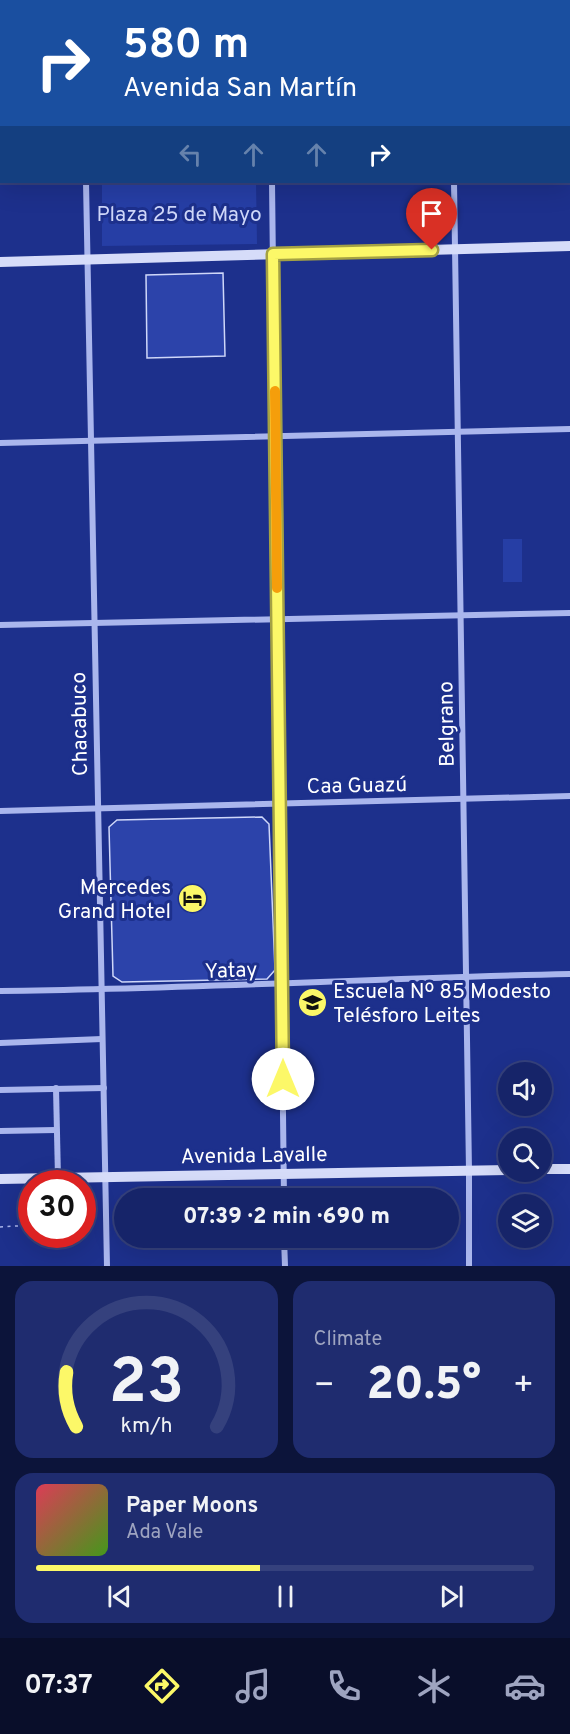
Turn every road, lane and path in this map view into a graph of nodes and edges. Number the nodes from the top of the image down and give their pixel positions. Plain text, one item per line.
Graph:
1 (86, 183) edge
2 (272, 183) edge
3 (454, 183) edge
4 (570, 246) edge
5 (455, 249) junction
6 (273, 254) junction
7 (88, 260) junction
8 (0, 262) edge
9 (570, 429) edge
10 (458, 432) junction
11 (275, 436) junction
12 (91, 441) junction
13 (0, 443) edge
14 (570, 613) edge
15 (460, 615) junction
16 (278, 619) junction
17 (94, 623) junction
18 (0, 625) edge
19 (570, 796) edge
20 (464, 799) junction
21 (280, 804) junction
22 (97, 808) junction
23 (0, 811) edge
24 (570, 974) edge
25 (466, 976) junction
26 (282, 985) junction
27 (102, 990) junction
28 (0, 991) edge
29 (102, 1039) junction
30 (0, 1042) edge
31 (56, 1088) junction
32 (104, 1088) junction
33 (0, 1090) edge
34 (56, 1130) junction
35 (0, 1131) edge
36 (552, 1169) edge
37 (570, 1169) edge
38 (58, 1170) edge
39 (498, 1170) edge
40 (469, 1171) junction
41 (283, 1174) junction
42 (96, 1177) edge
43 (106, 1177) junction
44 (0, 1179) edge
45 (18, 1179) edge
46 (284, 1188) edge
47 (18, 1226) edge
48 (0, 1227) edge
49 (284, 1248) edge
50 (107, 1266) edge
51 (285, 1266) edge
52 (469, 1266) edge

1 - 7 street, Chacabuco
2 - 6 street
3 - 5 street, Belgrano
4 - 5 street
5 - 6 street
5 - 10 street, Belgrano
6 - 7 street
6 - 11 street
7 - 8 street
7 - 12 street, Chacabuco
9 - 10 street
10 - 11 street
10 - 15 street, Belgrano
11 - 12 street
11 - 16 street
12 - 13 street
12 - 17 street, Chacabuco
14 - 15 street
15 - 16 street
15 - 20 street, Belgrano
16 - 17 street
16 - 21 street
17 - 18 street
17 - 22 street, Chacabuco
19 - 20 street, Caa Guazú
20 - 21 street, Caa Guazú
20 - 25 street, Belgrano
21 - 22 street, Caa Guazú
21 - 26 street
22 - 23 street, Caa Guazú
22 - 27 street, Chacabuco
24 - 25 street, Yatay
25 - 26 street, Yatay
25 - 40 street, Belgrano
26 - 27 street, Yatay
26 - 41 street
27 - 28 street, Yatay
27 - 29 street, Chacabuco
29 - 30 street
29 - 32 street, Chacabuco
31 - 32 street
31 - 33 street
31 - 34 street
32 - 43 street, Chacabuco
34 - 35 street
34 - 38 street
36 - 37 street
39 - 40 street, Avenida Lavalle
40 - 41 street, Avenida Lavalle
40 - 52 street, Belgrano
41 - 43 street, Avenida Lavalle
41 - 46 street
42 - 43 street, Avenida Lavalle
43 - 50 street, Chacabuco
44 - 45 street, Avenida Lavalle
47 - 48 path
49 - 51 street

